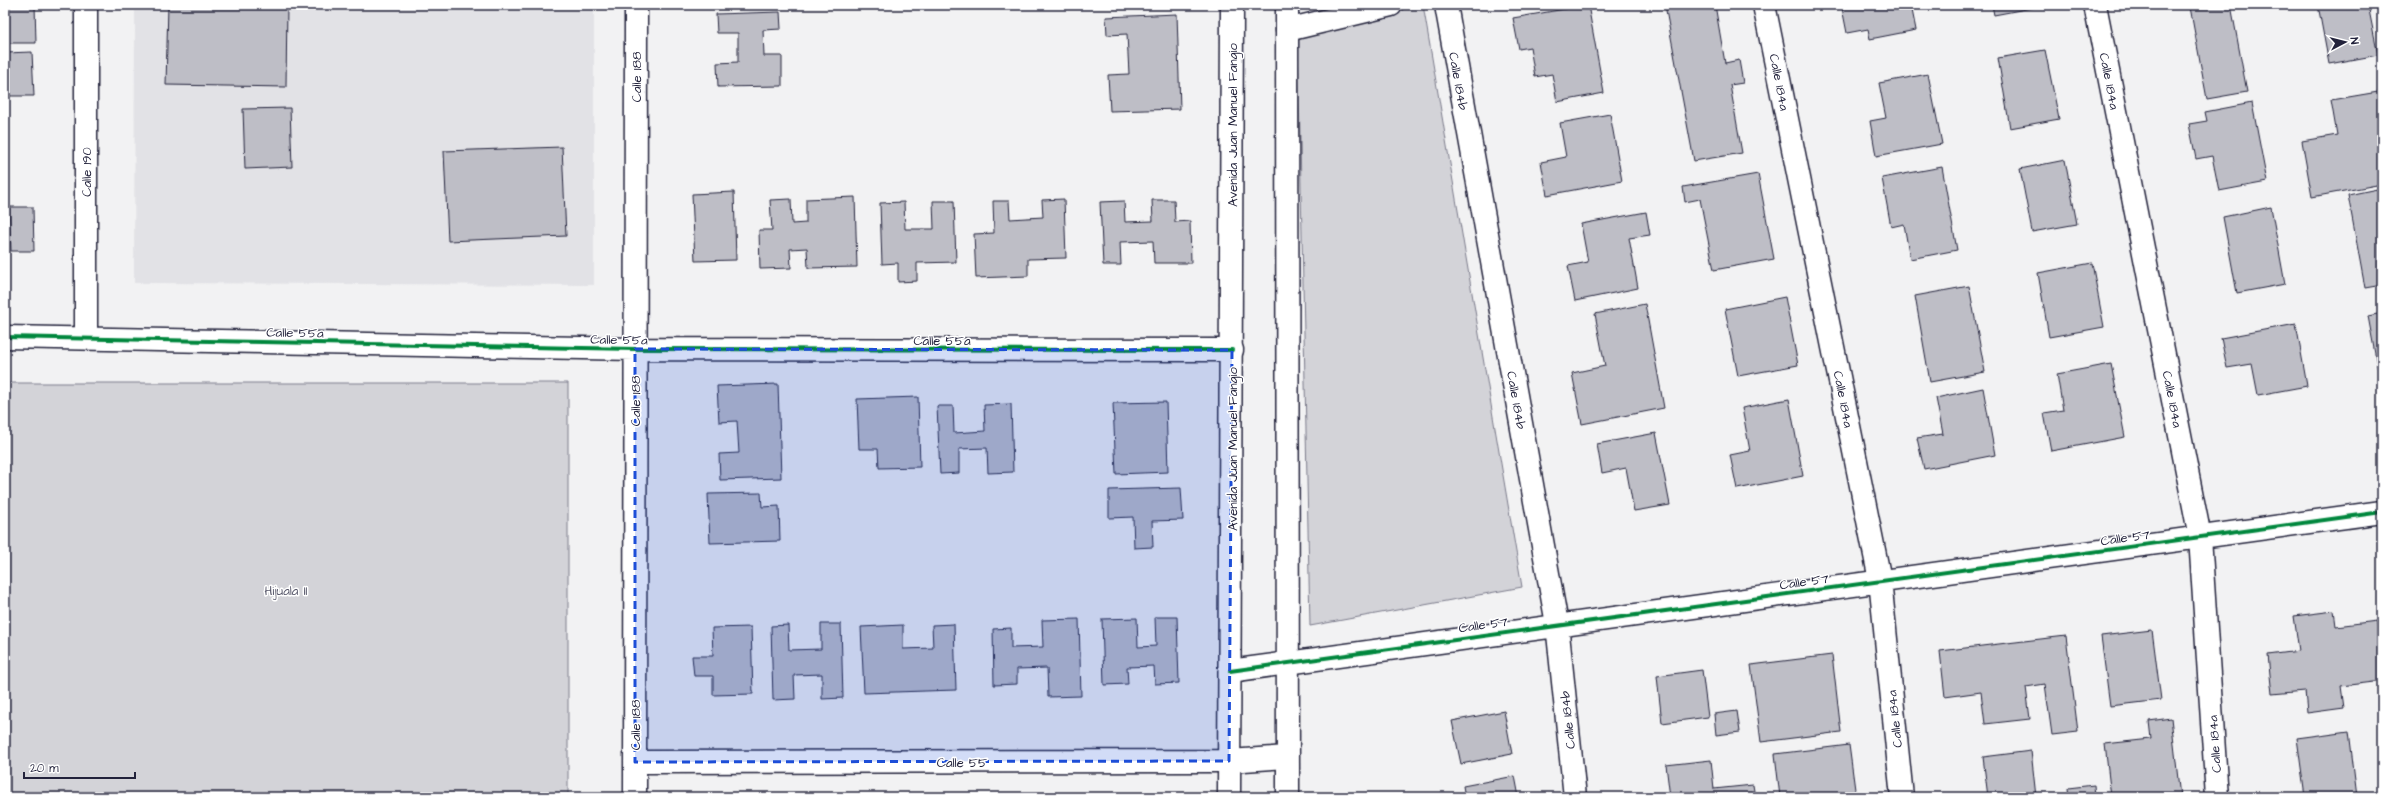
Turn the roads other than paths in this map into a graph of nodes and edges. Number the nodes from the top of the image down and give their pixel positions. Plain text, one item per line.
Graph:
1 (86, 5) edge
2 (636, 5) edge
3 (1232, 5) edge
4 (1287, 5) edge
5 (1391, 5) edge
6 (1446, 5) edge
7 (1764, 5) edge
8 (2095, 5) edge
9 (1287, 30) junction
10 (5, 338) edge
11 (86, 338) junction
12 (636, 349) junction
13 (1232, 350) junction
14 (2382, 512) edge
15 (2200, 537) junction
16 (1880, 580) junction
17 (1557, 624) junction
18 (1287, 662) junction
19 (1230, 671) junction
20 (1287, 758) junction
21 (1229, 761) junction
22 (636, 762) junction
23 (635, 797) edge
24 (1229, 797) edge
25 (1288, 797) edge
26 (1575, 797) edge
27 (1902, 797) edge
28 (2217, 797) edge

1 - 11 street, Calle 190
2 - 12 street, Calle 188
3 - 13 street, Avenida Juan Manuel Fangio
4 - 9 street
5 - 9 street
6 - 17 street, Calle 184b
7 - 16 street, Calle 184a
8 - 15 street, Calle 184a
9 - 18 street
10 - 11 street, Calle 55a
11 - 12 street, Calle 55a
12 - 13 street, Calle 55a
12 - 22 street, Calle 188
13 - 19 street, Avenida Juan Manuel Fangio
14 - 15 street, Calle 57
15 - 16 street, Calle 57
15 - 28 street, Calle 184a
16 - 17 street, Calle 57
16 - 27 street, Calle 184a
17 - 18 street, Calle 57
17 - 26 street, Calle 184b
18 - 19 street, Calle 57
18 - 20 street
19 - 21 street, Avenida Juan Manuel Fangio
20 - 21 street, Calle 55
20 - 25 street
21 - 22 street, Calle 55
21 - 24 street, Avenida Juan Manuel Fangio
22 - 23 street, Calle 188

